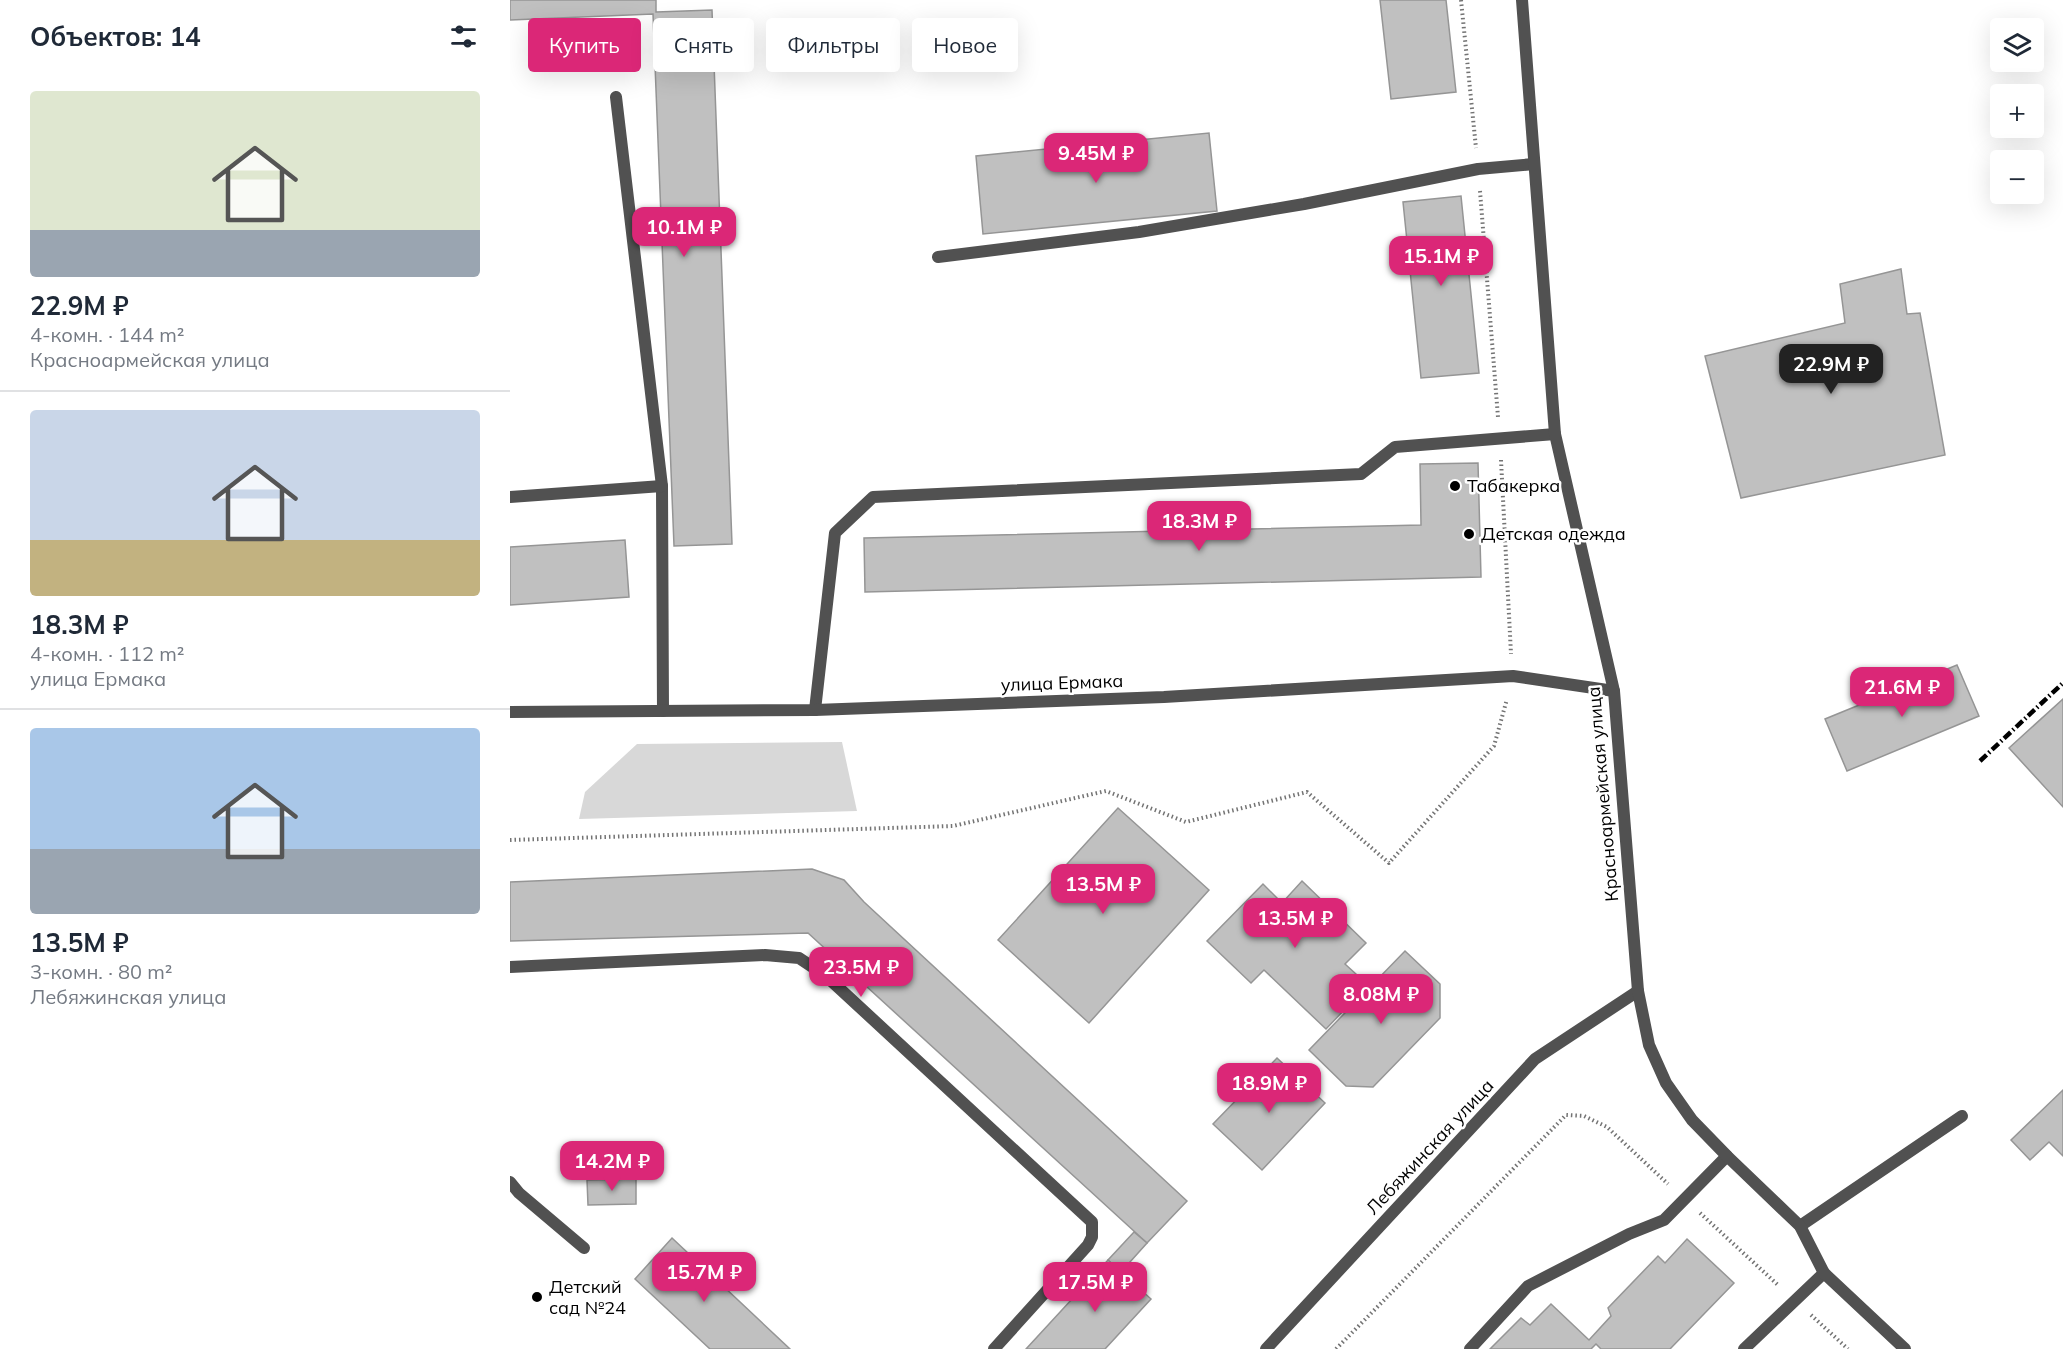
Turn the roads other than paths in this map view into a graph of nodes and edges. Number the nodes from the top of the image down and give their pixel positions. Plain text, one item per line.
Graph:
1 (1522, 0) edge
2 (616, 97) dead end
3 (1534, 164) junction
4 (938, 257) dead end
5 (1555, 434) junction
6 (663, 486) junction
7 (510, 496) edge
8 (1614, 691) junction
9 (815, 710) junction
10 (663, 711) junction
11 (510, 712) edge
12 (510, 967) edge
13 (1638, 991) junction
14 (1962, 1116) dead end
15 (1727, 1156) junction
16 (510, 1182) edge
17 (1800, 1226) junction
18 (584, 1248) dead end
19 (1824, 1273) junction
20 (994, 1349) edge
21 (1266, 1349) edge
22 (1470, 1349) edge
23 (1744, 1349) edge
24 (1905, 1349) edge

1 - 3 street, Красноармейская улица
2 - 6 street
3 - 4 street
3 - 5 street, Красноармейская улица
5 - 8 street, Красноармейская улица
5 - 9 street
6 - 7 street
6 - 10 street
8 - 9 street, улица Ермака
8 - 13 street, Красноармейская улица
9 - 10 street, улица Ермака
10 - 11 street, улица Ермака
12 - 20 street
13 - 15 street, Красноармейская улица
13 - 21 street, Лебяжинская улица
14 - 17 street
15 - 17 street, Красноармейская улица
15 - 22 street
16 - 18 street
17 - 19 street, Красноармейская улица
19 - 23 street
19 - 24 street, Красноармейская улица

